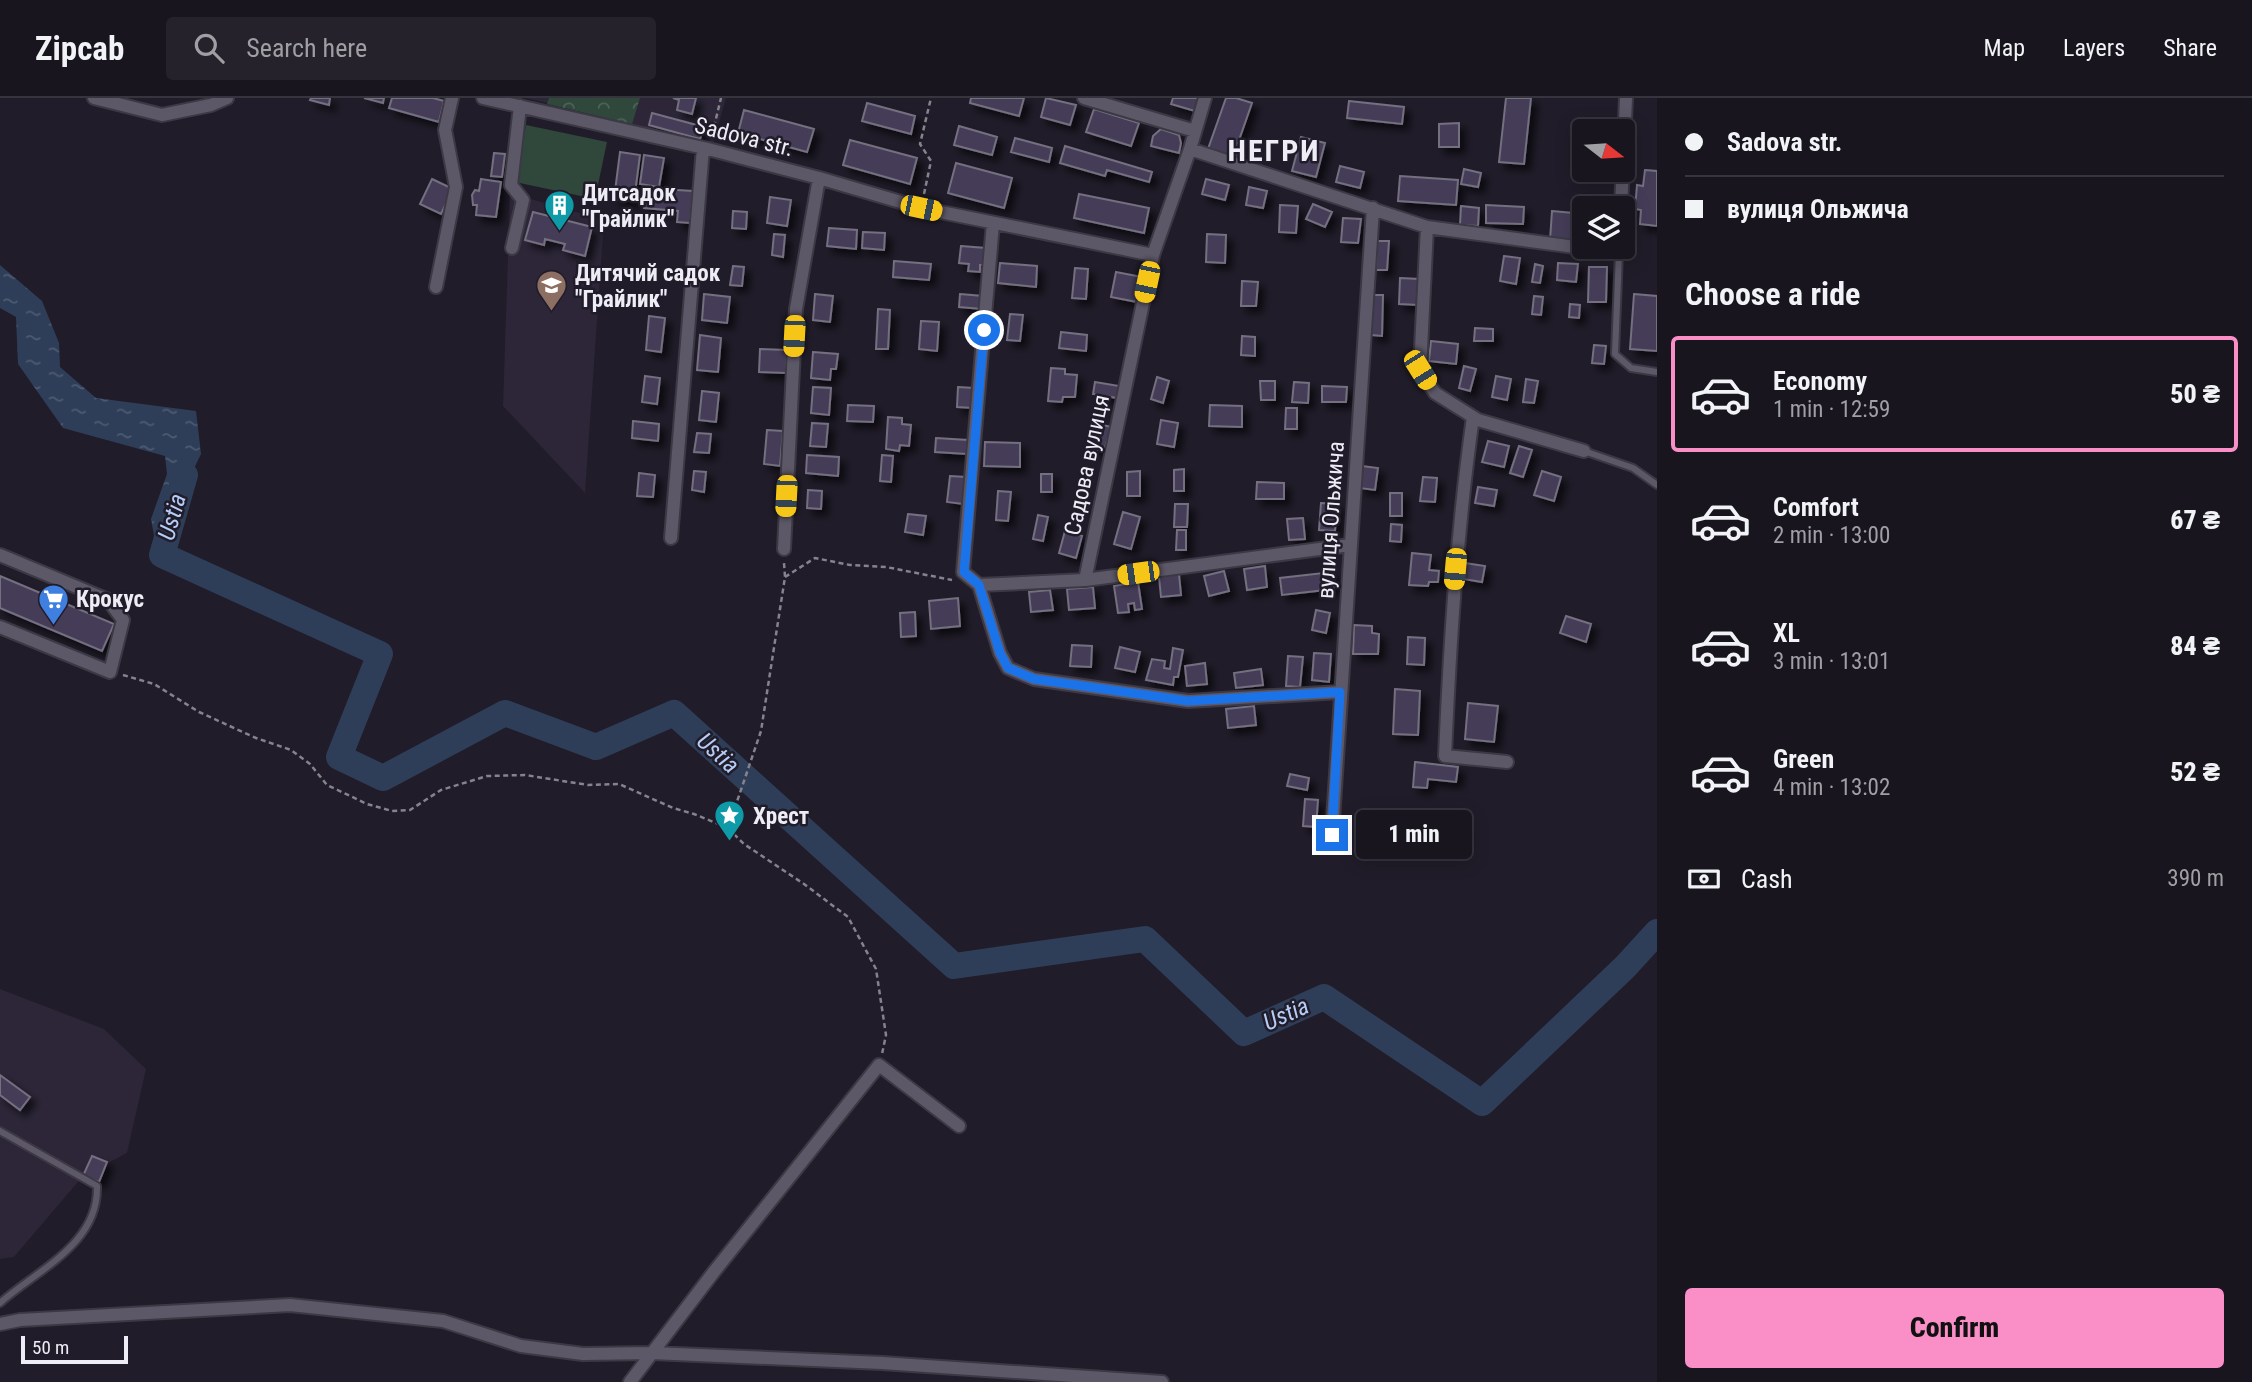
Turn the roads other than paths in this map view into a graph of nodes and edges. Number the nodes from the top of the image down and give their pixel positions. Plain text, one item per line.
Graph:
1 (94, 98) edge
2 (227, 98) edge
3 (452, 98) edge
4 (483, 98) edge
5 (1084, 98) edge
6 (1205, 98) edge
7 (1626, 98) edge
8 (520, 106) junction
9 (1195, 131) junction
10 (705, 148) junction
11 (1190, 149) junction
12 (819, 178) junction
13 (1622, 196) edge
14 (1373, 208) junction
15 (993, 223) junction
16 (1427, 227) junction
17 (1572, 244) edge
18 (512, 248) dead end
19 (1153, 255) junction
20 (1619, 259) edge
21 (436, 287) dead end
22 (1657, 372) edge
23 (1473, 417) junction
24 (1584, 452) joint
25 (1657, 485) edge
26 (671, 538) dead end
27 (1350, 545) junction
28 (783, 549) road end
29 (0, 555) edge
30 (1085, 580) junction
31 (979, 585) junction
32 (0, 627) edge
33 (1340, 692) junction
34 (1507, 762) dead end
35 (1332, 835) dead end
36 (959, 1126) dead end
37 (0, 1131) edge
38 (0, 1303) edge
39 (0, 1324) edge
40 (652, 1353) junction
41 (629, 1382) edge
42 (1162, 1382) edge

1 - 2 street
3 - 21 street
4 - 8 street, Sadova str.
5 - 9 street
6 - 9 street
7 - 13 street
8 - 10 street, Sadova str.
8 - 18 street
9 - 11 street
10 - 12 street, Sadova str.
10 - 26 street
11 - 14 street
11 - 19 street
12 - 15 street, Sadova str.
12 - 28 street
14 - 16 street
14 - 27 street, вулиця Ольжича
15 - 19 street, Sadova str.
15 - 31 street
16 - 17 street
16 - 23 street
19 - 30 street, Садова вулиця
20 - 22 lane
23 - 24 street
23 - 34 street
24 - 25 lane
27 - 30 street
27 - 33 street, вулиця Ольжича
29 - 32 street
30 - 31 street
31 - 33 street
33 - 35 street, вулиця Ольжича
36 - 40 street
37 - 38 lane
39 - 40 street
40 - 41 street
40 - 42 street

